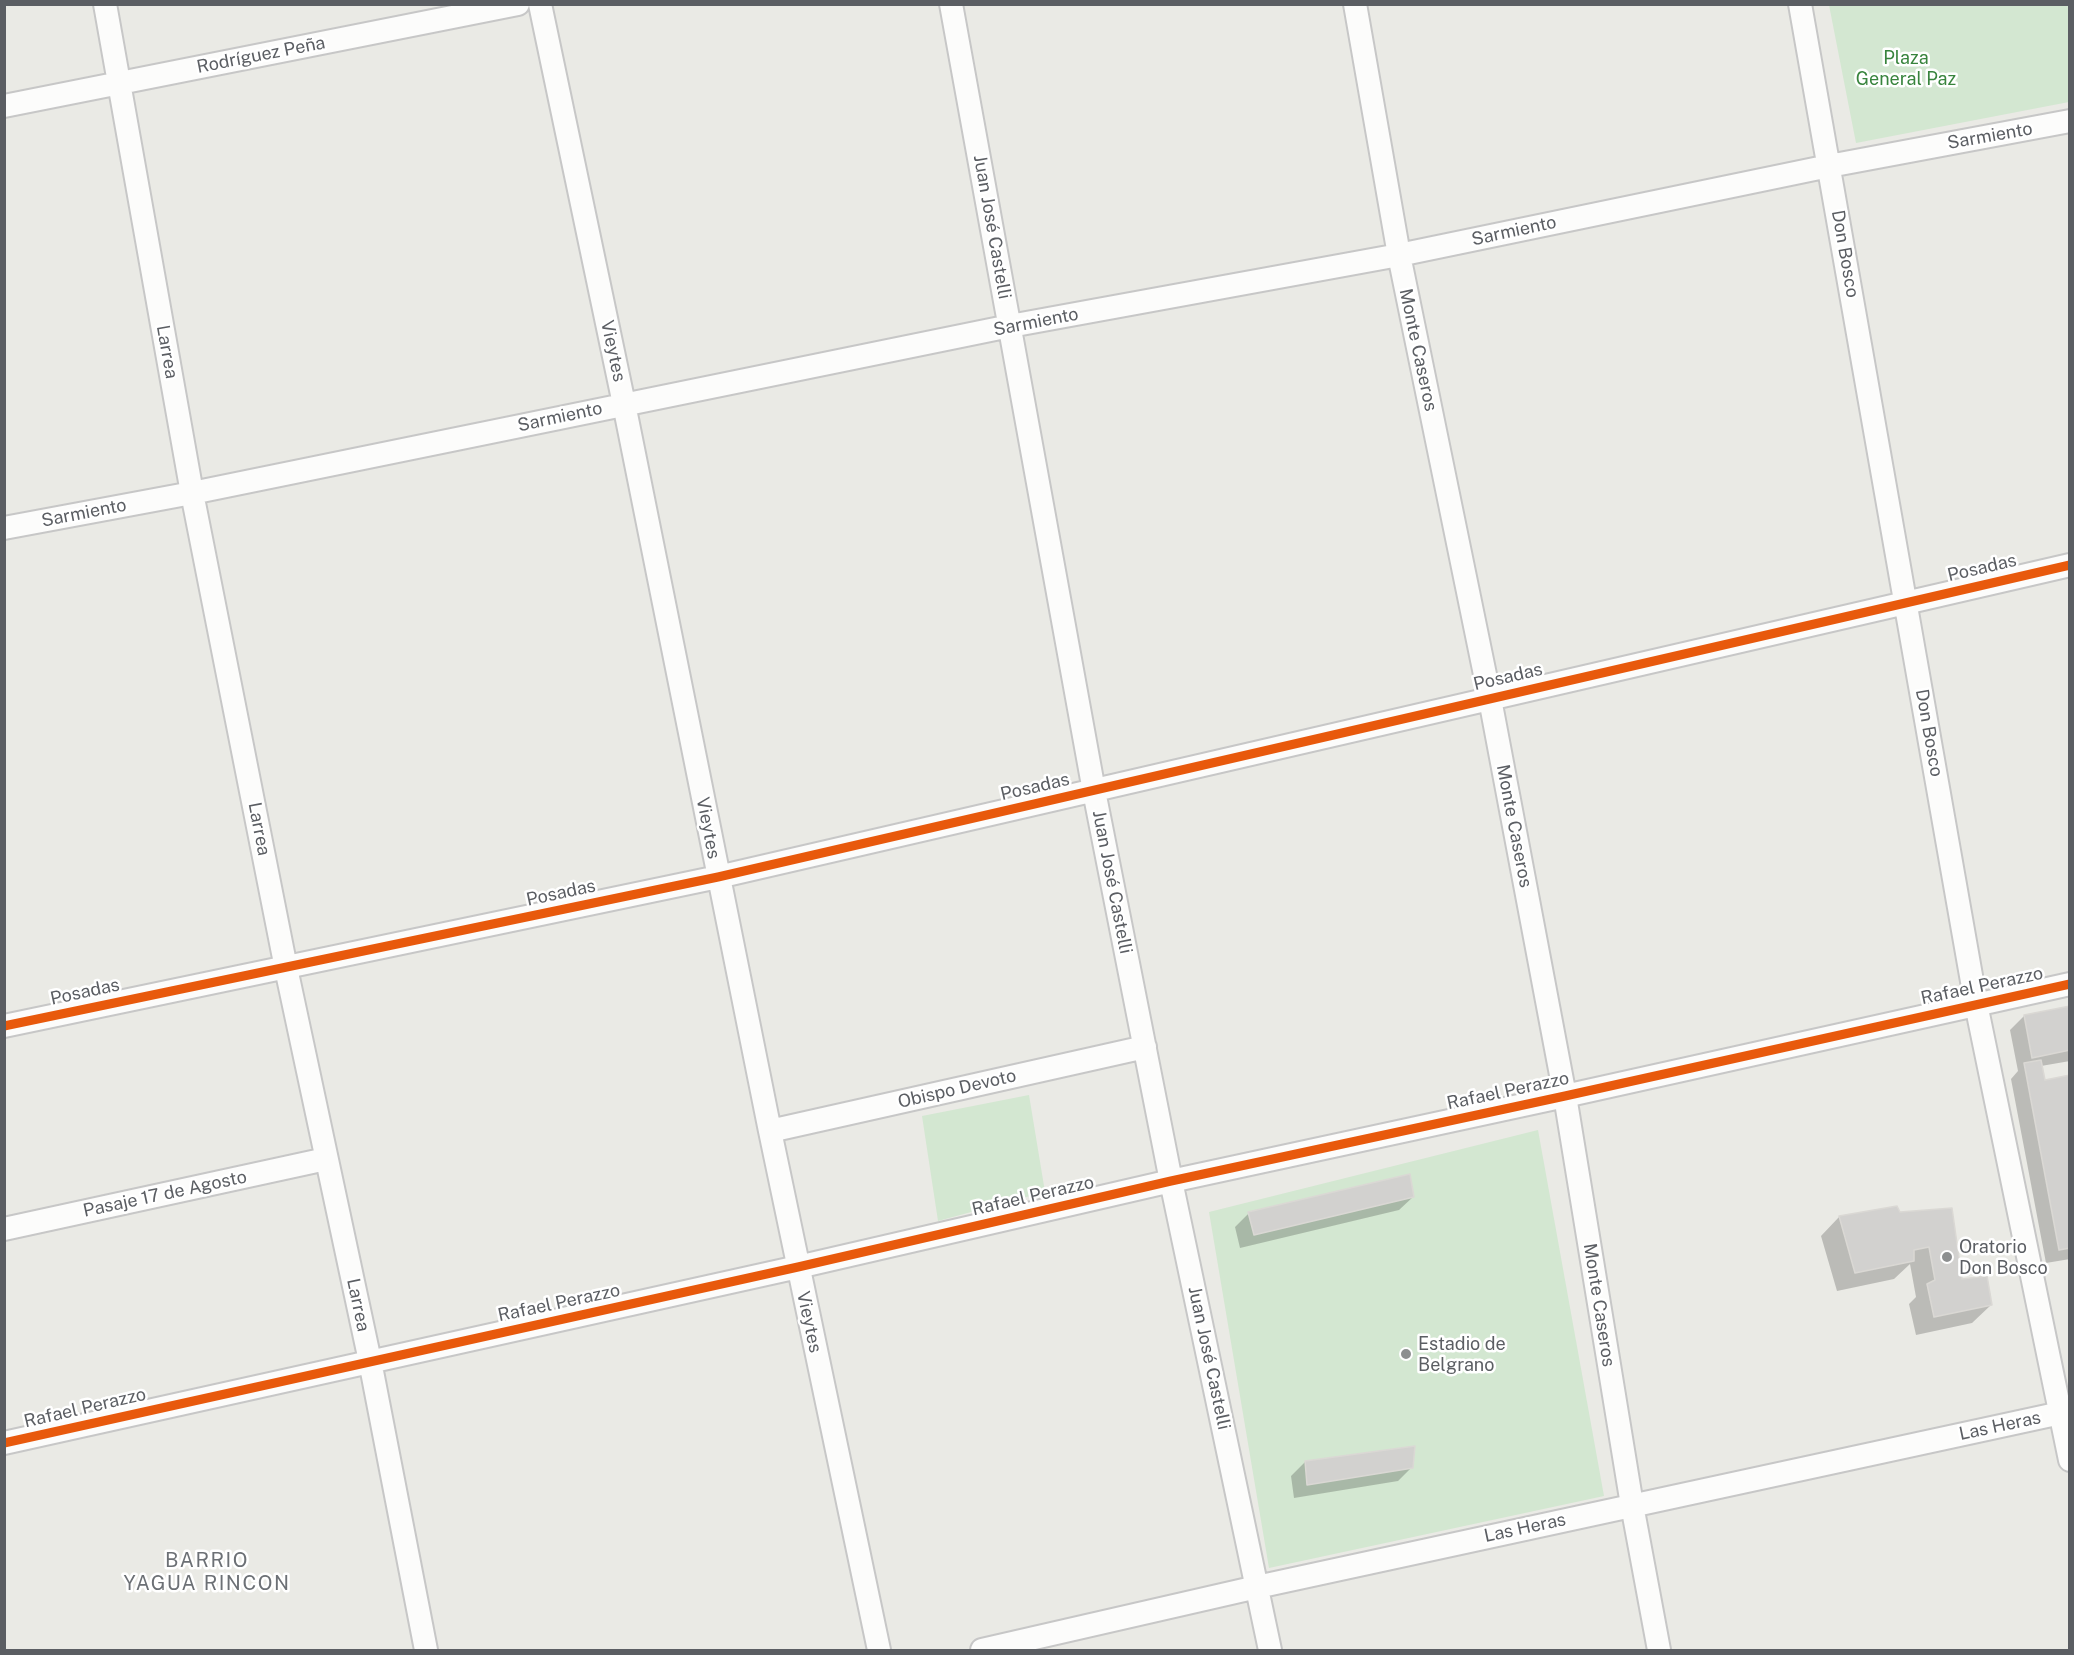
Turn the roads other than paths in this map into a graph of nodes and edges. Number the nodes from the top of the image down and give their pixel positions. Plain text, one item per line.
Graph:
1 (105, 4) edge
2 (518, 4) edge
3 (540, 4) edge
4 (951, 4) edge
5 (1355, 4) edge
6 (1800, 4) edge
7 (120, 84) junction
8 (4, 106) edge
9 (2070, 121) edge
10 (1829, 166) junction
11 (1399, 255) junction
12 (1010, 326) junction
13 (624, 404) junction
14 (192, 493) junction
15 (4, 528) edge
16 (2070, 565) edge
17 (1906, 603) junction
18 (1490, 699) junction
19 (1094, 791) junction
20 (718, 877) junction
21 (286, 968) junction
22 (2070, 984) edge
23 (1976, 1004) junction
24 (4, 1026) edge
25 (1145, 1047) junction
26 (1565, 1096) junction
27 (770, 1131) junction
28 (326, 1158) junction
29 (1171, 1181) junction
30 (4, 1229) edge
31 (798, 1268) junction
32 (370, 1361) junction
33 (2065, 1412) edge
34 (4, 1443) edge
35 (2070, 1460) edge
36 (1632, 1505) junction
37 (1257, 1587) junction
38 (426, 1650) edge
39 (879, 1650) edge
40 (982, 1650) edge
41 (1270, 1650) edge
42 (1659, 1650) edge

1 - 7 street, Larrea
2 - 7 street, Rodríguez Peña
3 - 13 street, Vieytes
4 - 12 street, Juan José Castelli
5 - 11 street, Monte Caseros
6 - 10 street, Don Bosco
7 - 8 street, Rodríguez Peña
7 - 14 street, Larrea
9 - 10 street, Sarmiento
10 - 11 street, Sarmiento
10 - 17 street, Don Bosco
11 - 12 street, Sarmiento
11 - 18 street, Monte Caseros
12 - 13 street, Sarmiento
12 - 19 street, Juan José Castelli
13 - 14 street, Sarmiento
13 - 20 street, Vieytes
14 - 15 street, Sarmiento
14 - 21 street, Larrea
16 - 17 street, Posadas
17 - 18 street, Posadas
17 - 23 street, Don Bosco
18 - 19 street, Posadas
18 - 26 street, Monte Caseros
19 - 20 street, Posadas
19 - 25 street, Juan José Castelli
20 - 21 street, Posadas
20 - 27 street, Vieytes
21 - 24 street, Posadas
21 - 28 street, Larrea
22 - 23 street, Rafael Perazzo
23 - 26 street, Rafael Perazzo
23 - 33 street, Don Bosco
25 - 27 street, Obispo Devoto
25 - 29 street, Juan José Castelli
26 - 29 street, Rafael Perazzo
26 - 36 street, Monte Caseros
27 - 31 street, Vieytes
28 - 30 street, Pasaje 17 de Agosto
28 - 32 street, Larrea
29 - 31 street, Rafael Perazzo
29 - 37 street, Juan José Castelli
31 - 32 street, Rafael Perazzo
31 - 39 street, Vieytes
32 - 34 street, Rafael Perazzo
32 - 38 street, Larrea
33 - 35 street, Don Bosco
33 - 36 street, Las Heras
36 - 37 street, Las Heras
36 - 42 street, Monte Caseros
37 - 40 street, Las Heras
37 - 41 street, Juan José Castelli

